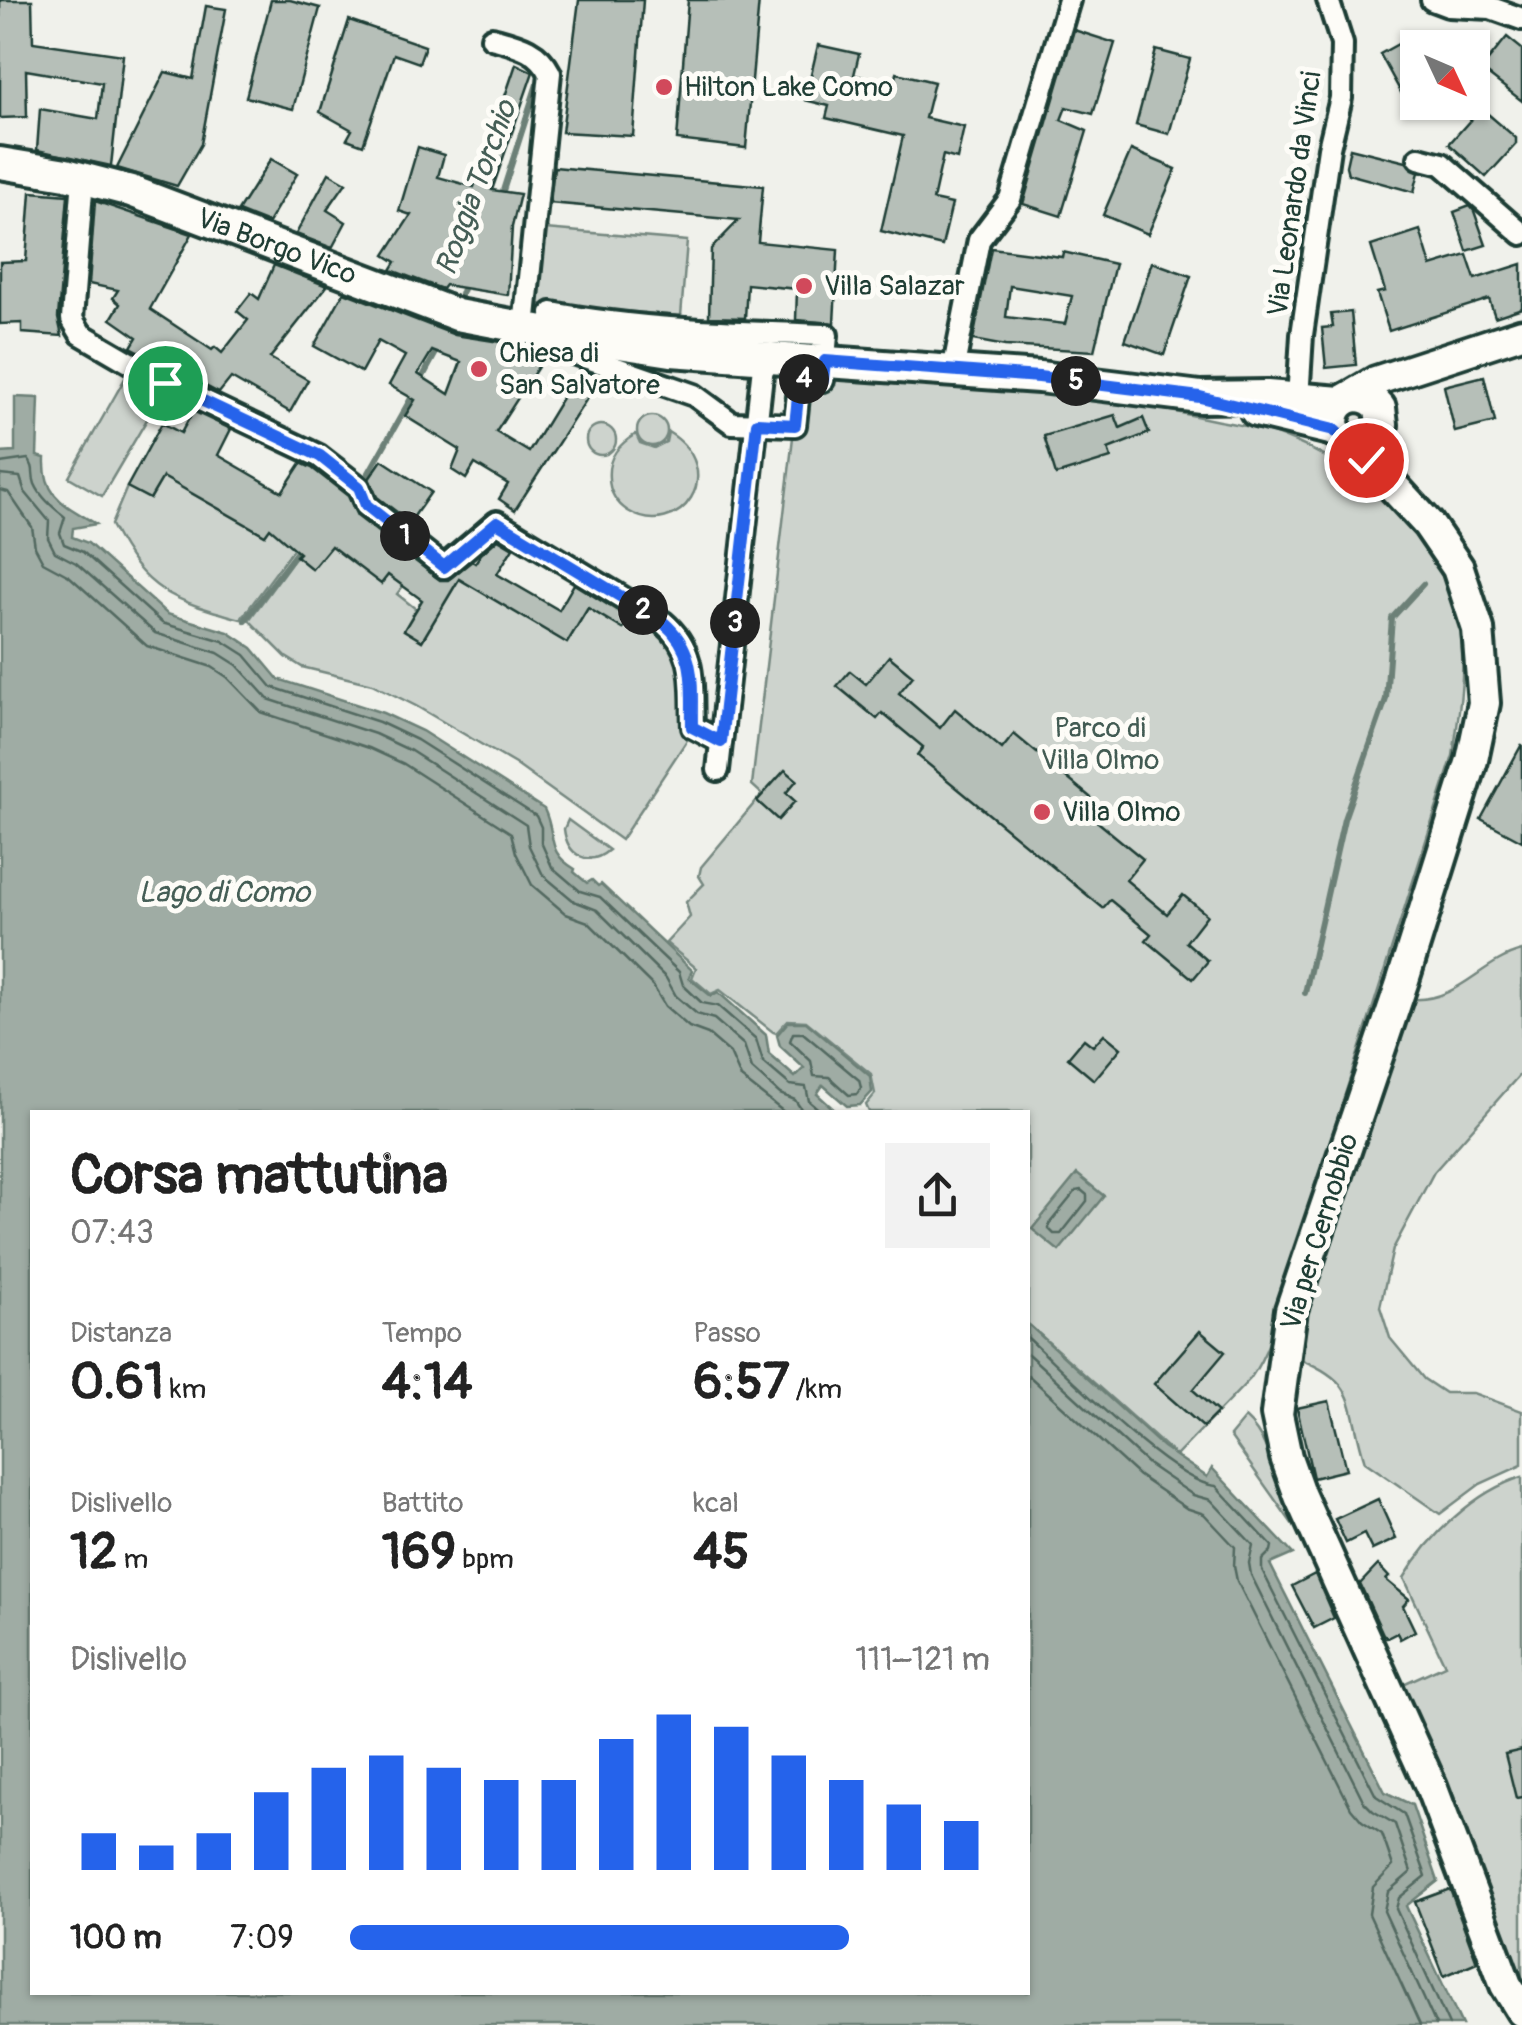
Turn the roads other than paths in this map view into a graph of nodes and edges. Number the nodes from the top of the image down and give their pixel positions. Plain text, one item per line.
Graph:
1 (1069, 0) edge
2 (1328, 0) edge
3 (1432, 0) edge
4 (1522, 19) edge
5 (492, 38) dead end
6 (1420, 158) dead end
7 (0, 163) edge
8 (83, 178) junction
9 (1522, 234) edge
10 (524, 327) junction
11 (554, 333) junction
12 (1522, 333) edge
13 (764, 357) junction
14 (825, 361) junction
15 (1424, 367) junction
16 (954, 370) junction
17 (1200, 397) junction
18 (1298, 399) junction
19 (1343, 419) junction
20 (1382, 419) junction
21 (757, 423) junction
22 (1408, 503) junction
23 (721, 742) junction
24 (718, 770) dead end
25 (1522, 2011) edge

1 - 16 street
2 - 18 street, Via Leonardo da Vinci
3 - 4 street
5 - 10 street
6 - 9 street
7 - 8 main road, Via Borgo Vico
8 - 10 main road, Via Borgo Vico
8 - 23 street
10 - 11 main road, Via Borgo Vico
11 - 13 main road, Via Borgo Vico
11 - 14 street
11 - 21 street
12 - 15 street
13 - 14 main road, Via Borgo Vico
13 - 21 street
14 - 16 main road, Via Borgo Vico
14 - 21 street
15 - 19 street
15 - 20 street
16 - 17 main road, Via Borgo Vico
17 - 18 main road
17 - 19 main road
18 - 19 main road
19 - 20 main road
19 - 20 main road
19 - 22 main road, Via per Cernobbio
20 - 22 main road, Via per Cernobbio
21 - 23 street
22 - 25 main road, Via per Cernobbio
23 - 24 street

